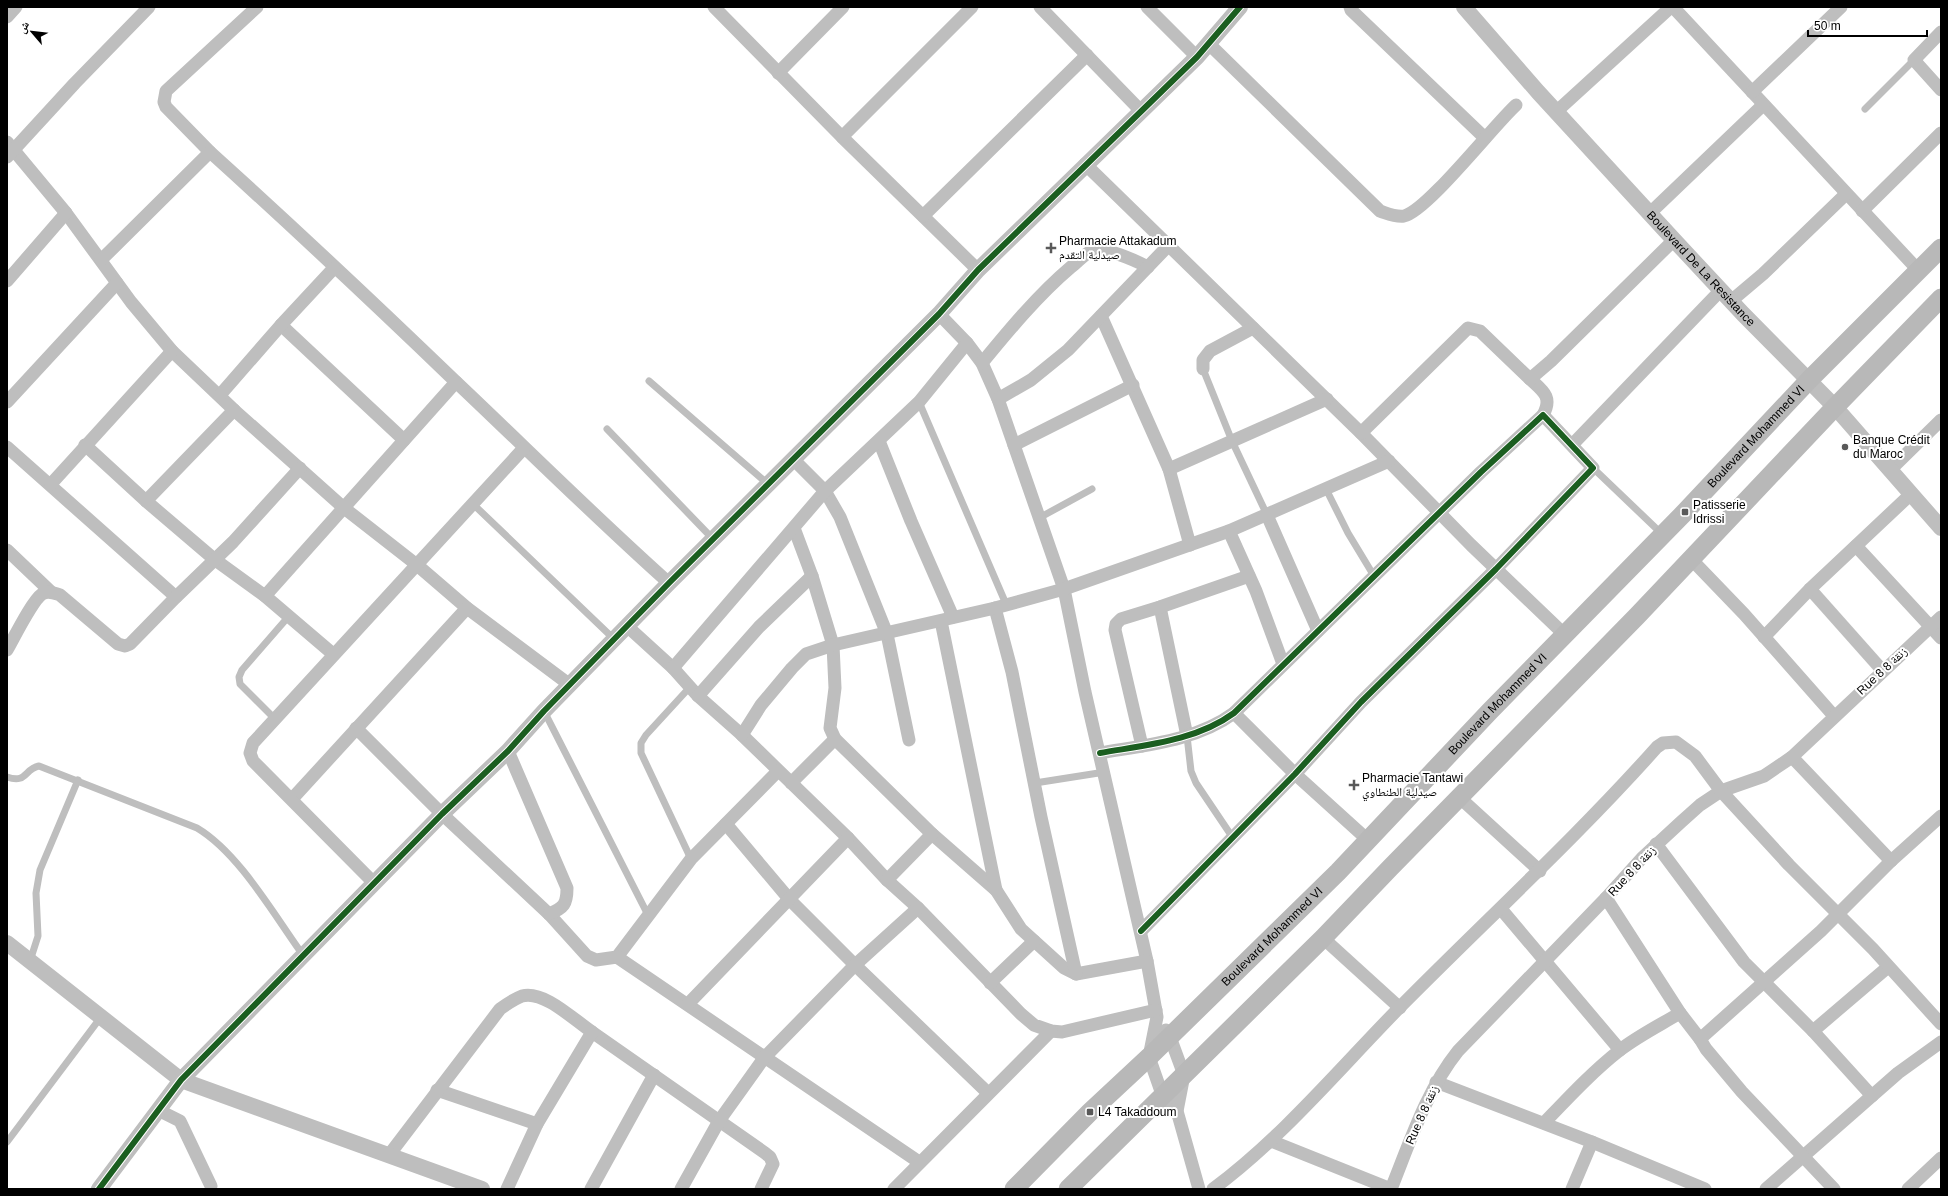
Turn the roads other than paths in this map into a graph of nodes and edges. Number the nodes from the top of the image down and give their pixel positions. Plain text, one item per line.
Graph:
1 (16, 7) edge
2 (149, 7) edge
3 (257, 7) edge
4 (714, 7) edge
5 (843, 7) edge
6 (972, 7) edge
7 (1040, 7) edge
8 (1147, 7) edge
9 (1240, 7) edge
10 (1350, 7) edge
11 (1464, 7) edge
12 (1672, 7) edge
13 (1841, 7) edge
14 (7, 17) edge
15 (1941, 32) edge
16 (1208, 43) junction
17 (1087, 56) junction
18 (1197, 57) junction
19 (1914, 60) junction
20 (778, 73) junction
21 (1941, 90) edge
22 (1752, 92) junction
23 (1516, 105) dead end
24 (1763, 105) junction
25 (1865, 109) dead end
26 (1141, 111) junction
27 (1557, 111) junction
28 (1941, 133) edge
29 (842, 138) junction
30 (1485, 138) junction
31 (9, 149) edge
32 (210, 152) junction
33 (1085, 164) junction
34 (1846, 194) junction
35 (1862, 211) junction
36 (66, 213) junction
37 (1649, 214) junction
38 (923, 216) junction
39 (1674, 240) junction
40 (1168, 246) junction
41 (1941, 248) edge
42 (101, 260) junction
43 (1148, 266) junction
44 (334, 268) junction
45 (978, 270) junction
46 (1918, 271) junction
47 (7, 281) edge
48 (117, 283) junction
49 (1726, 296) junction
50 (1941, 298) edge
51 (939, 314) junction
52 (1101, 316) junction
53 (281, 325) junction
54 (1254, 328) junction
55 (967, 343) junction
56 (172, 352) junction
57 (982, 363) junction
58 (1203, 369) joint
59 (1530, 379) junction
60 (1809, 380) junction
61 (649, 381) dead end
62 (456, 382) junction
63 (1133, 385) junction
64 (220, 395) junction
65 (998, 399) junction
66 (1327, 399) junction
67 (7, 402) edge
68 (919, 402) junction
69 (1835, 407) junction
70 (234, 410) junction
71 (1543, 415) junction
72 (1941, 420) edge
73 (607, 429) dead end
74 (1361, 433) junction
75 (404, 440) junction
76 (879, 441) junction
77 (1232, 441) junction
78 (85, 445) junction
79 (1014, 445) junction
80 (1572, 445) junction
81 (7, 447) edge
82 (524, 448) junction
83 (793, 459) junction
84 (1389, 461) junction
85 (300, 468) junction
86 (1593, 468) junction
87 (1169, 469) junction
88 (1890, 470) junction
89 (51, 484) junction
90 (768, 484) junction
91 (1092, 489) dead end
92 (1326, 490) junction
93 (825, 491) junction
94 (1911, 494) junction
95 (146, 501) junction
96 (473, 504) junction
97 (344, 508) junction
98 (1440, 512) junction
99 (1267, 516) junction
100 (1039, 518) junction
101 (1939, 523) edge
102 (794, 528) junction
103 (1229, 531) junction
104 (1662, 534) junction
105 (713, 539) junction
106 (1190, 545) junction
107 (1856, 546) junction
108 (7, 550) edge
109 (214, 558) junction
110 (1692, 560) junction
111 (417, 565) junction
112 (1496, 569) junction
113 (812, 576) junction
114 (1249, 576) junction
115 (1374, 576) junction
116 (669, 583) junction
117 (1064, 589) junction
118 (1810, 589) junction
119 (50, 592) junction
120 (176, 596) junction
121 (266, 596) junction
122 (1001, 606) junction
123 (1160, 607) junction
124 (467, 608) junction
125 (289, 616) junction
126 (1941, 617) edge
127 (947, 619) junction
128 (1930, 627) junction
129 (628, 628) junction
130 (1318, 631) junction
131 (887, 634) junction
132 (1564, 635) junction
133 (1764, 637) junction
134 (1941, 638) edge
135 (615, 640) junction
136 (833, 645) junction
137 (7, 650) edge
138 (333, 654) junction
139 (1283, 664) junction
140 (673, 668) junction
141 (1882, 670) junction
142 (570, 685) junction
143 (694, 691) junction
144 (544, 711) junction
145 (1234, 713) junction
146 (1834, 716) junction
147 (275, 719) junction
148 (356, 728) junction
149 (742, 735) junction
150 (1187, 736) junction
151 (835, 739) junction
152 (909, 740) dead end
153 (1142, 746) junction
154 (508, 752) junction
155 (1100, 753) junction
156 (1792, 757) junction
157 (778, 771) junction
158 (1105, 772) junction
159 (1295, 774) junction
160 (7, 777) edge
161 (78, 780) junction
162 (791, 783) junction
163 (1035, 783) junction
164 (1721, 791) junction
165 (1459, 797) junction
166 (292, 799) junction
167 (442, 814) junction
168 (1939, 821) edge
169 (726, 824) junction
170 (932, 834) junction
171 (848, 838) junction
172 (1232, 838) junction
173 (1369, 841) junction
174 (1656, 844) junction
175 (691, 860) junction
176 (1891, 862) junction
177 (1540, 871) junction
178 (887, 880) junction
179 (374, 883) junction
180 (996, 890) junction
181 (1606, 898) junction
182 (790, 900) junction
183 (918, 908) junction
184 (1501, 910) junction
185 (549, 914) junction
186 (1839, 914) junction
187 (648, 915) junction
188 (1140, 931) junction
189 (1323, 938) junction
190 (1034, 941) junction
191 (7, 943) edge
192 (303, 955) junction
193 (617, 957) junction
194 (1546, 960) junction
195 (30, 961) junction
196 (1147, 961) junction
197 (855, 965) junction
198 (1888, 967) junction
199 (1076, 974) junction
200 (990, 983) junction
201 (1763, 983) junction
202 (688, 1004) junction
203 (1400, 1008) junction
204 (1680, 1013) junction
205 (1156, 1014) junction
206 (101, 1017) junction
207 (1941, 1024) edge
208 (1051, 1030) junction
209 (1813, 1031) junction
210 (592, 1032) junction
211 (1170, 1036) junction
212 (1700, 1039) junction
213 (1941, 1042) edge
214 (1620, 1050) junction
215 (1149, 1057) junction
216 (764, 1058) junction
217 (654, 1075) junction
218 (1184, 1075) junction
219 (181, 1080) junction
220 (1436, 1082) junction
221 (437, 1090) junction
222 (988, 1093) junction
223 (1872, 1096) junction
224 (1163, 1097) junction
225 (158, 1110) junction
226 (1177, 1111) junction
227 (719, 1121) junction
228 (1544, 1123) junction
229 (538, 1124) junction
230 (1271, 1141) junction
231 (7, 1142) edge
232 (1592, 1142) junction
233 (389, 1155) junction
234 (1803, 1155) junction
235 (1941, 1158) edge
236 (919, 1162) junction
237 (211, 1188) edge
238 (99, 1189) edge
239 (482, 1189) edge
240 (507, 1189) edge
241 (591, 1189) edge
242 (681, 1189) edge
243 (761, 1189) edge
244 (894, 1189) edge
245 (1014, 1189) edge
246 (1068, 1189) edge
247 (1199, 1189) edge
248 (1213, 1189) edge
249 (1391, 1189) edge
250 (1572, 1189) edge
251 (1705, 1189) edge
252 (1766, 1189) edge
253 (1834, 1189) edge
254 (1908, 1189) edge

1 - 14 street
2 - 31 street
3 - 32 street
4 - 20 street
5 - 20 street
6 - 29 street
7 - 17 street
8 - 18 street
9 - 16 street
10 - 30 street
11 - 27 street, Boulevard De La Resistance
12 - 22 street
12 - 27 street
13 - 22 street
15 - 19 street
16 - 18 street
16 - 30 street
17 - 26 street
17 - 38 street
18 - 26 street
19 - 21 street
19 - 25 lane
20 - 29 street
22 - 24 street
23 - 30 street
24 - 34 street
24 - 37 street
26 - 33 street
27 - 37 street, Boulevard De La Resistance
28 - 35 street
29 - 38 street
31 - 36 street
32 - 42 street
32 - 44 street
33 - 40 street
33 - 45 street
34 - 35 street
34 - 49 street
35 - 46 street
36 - 42 street
36 - 47 street
37 - 39 street, Boulevard De La Resistance
38 - 45 street
39 - 49 street, Boulevard De La Resistance
39 - 59 street
40 - 43 street
40 - 54 street
41 - 46 main road, Boulevard Mohammed VI
42 - 48 street
43 - 52 street
43 - 57 street
44 - 53 street
44 - 62 street
45 - 51 street
46 - 60 main road, Boulevard Mohammed VI
48 - 56 street
48 - 67 street
49 - 60 street, Boulevard De La Resistance
49 - 80 street
50 - 69 main road
51 - 55 street
51 - 83 street
52 - 63 street
52 - 65 street
53 - 64 street
53 - 75 street
54 - 58 street
54 - 66 street
55 - 57 street
55 - 68 street
56 - 64 street
56 - 78 street
57 - 65 street
58 - 77 lane
59 - 71 street
59 - 74 street
60 - 69 street, Boulevard De La Resistance
60 - 104 main road, Boulevard Mohammed VI
61 - 90 lane
62 - 75 street
62 - 82 street
63 - 79 street
63 - 87 street
64 - 70 street
65 - 79 street
66 - 74 street
66 - 77 street
68 - 76 street
68 - 122 lane
69 - 88 street, Boulevard De La Resistance
69 - 110 main road
70 - 85 street
70 - 95 street
71 - 80 street
71 - 98 street
72 - 88 street
73 - 105 lane
74 - 84 street
75 - 97 street
76 - 93 street
76 - 127 street
77 - 87 street
77 - 99 lane
78 - 89 street
78 - 95 street
79 - 100 street
80 - 86 street
81 - 89 street
82 - 96 street
82 - 116 street
83 - 90 street
83 - 93 street
84 - 92 street
84 - 98 street
85 - 97 street
85 - 109 street
86 - 104 lane
86 - 112 street
87 - 106 street
88 - 94 street, Boulevard De La Resistance
89 - 120 street
90 - 105 street
91 - 100 lane
92 - 99 street
92 - 115 lane
93 - 102 street
93 - 131 street
94 - 101 street, Boulevard De La Resistance
94 - 107 street
95 - 109 street
96 - 111 street
96 - 135 lane
97 - 111 street
97 - 121 street
98 - 112 street
98 - 115 street
99 - 103 street
99 - 130 street
100 - 117 street
102 - 113 street
102 - 140 street
103 - 106 street
103 - 114 street
104 - 132 main road, Boulevard Mohammed VI
105 - 116 street
106 - 117 street
107 - 118 street
107 - 128 street
108 - 119 street
109 - 120 street
109 - 121 street
110 - 133 street
110 - 165 main road
111 - 124 street
111 - 138 street
112 - 132 street
112 - 159 street
113 - 136 street
113 - 143 street
114 - 123 street
114 - 139 street
115 - 130 street
116 - 129 street
117 - 122 street
117 - 155 street
118 - 133 street
118 - 141 street
119 - 120 street
119 - 137 street
121 - 125 street
122 - 127 street
122 - 163 street
123 - 150 street
123 - 153 street
124 - 142 street
124 - 148 street
125 - 138 street
125 - 147 lane
126 - 128 street, Rue 8 8 زنقة
127 - 131 street
127 - 180 street
128 - 134 street
128 - 141 street, Rue 8 8 زنقة
129 - 135 street
129 - 140 street
130 - 139 street
131 - 136 street
131 - 152 street
132 - 173 main road, Boulevard Mohammed VI
133 - 146 street
135 - 142 street
136 - 149 street
136 - 151 street
138 - 147 street
139 - 145 street
140 - 143 street
141 - 146 street, Rue 8 8 زنقة
142 - 144 street
143 - 149 street
143 - 175 lane
144 - 154 street
144 - 187 lane
145 - 150 street
145 - 159 street
146 - 156 street, Rue 8 8 زنقة
147 - 166 street
148 - 166 street
148 - 167 street
149 - 157 street
150 - 153 street
150 - 172 lane
151 - 162 street
151 - 170 street
153 - 155 street
154 - 167 street
154 - 185 street
155 - 158 street
156 - 164 street, Rue 8 8 زنقة
156 - 176 street
157 - 162 street
157 - 169 street
158 - 163 lane
158 - 188 street
159 - 172 street
159 - 173 street
160 - 161 lane
161 - 192 lane
161 - 195 lane
162 - 171 street
163 - 199 street
164 - 174 street, Rue 8 8 زنقة
164 - 177 street
164 - 186 street
165 - 177 street
165 - 189 main road
166 - 179 street
167 - 179 street
167 - 185 street
168 - 176 street
169 - 175 street
169 - 182 street
170 - 178 street
170 - 180 street
171 - 178 street
171 - 182 street
172 - 188 street
173 - 211 main road, Boulevard Mohammed VI
174 - 181 street, Rue 8 8 زنقة
174 - 201 street
175 - 187 street
176 - 186 street
177 - 184 street
178 - 183 street
179 - 192 street
180 - 190 street
181 - 194 street, Rue 8 8 زنقة
181 - 204 street
182 - 197 street
182 - 202 street
183 - 197 street
183 - 200 street
184 - 194 street
184 - 203 street
185 - 193 street
186 - 198 street
186 - 201 street
187 - 193 street
188 - 196 street
189 - 203 street
189 - 218 main road
190 - 199 street
190 - 200 street
191 - 195 street
192 - 219 street
193 - 202 street
194 - 214 street
194 - 220 street, Rue 8 8 زنقة
195 - 206 street
196 - 199 street
196 - 205 street
197 - 216 street
197 - 222 street
198 - 207 street
198 - 209 street
200 - 208 street
201 - 209 street
201 - 212 street
202 - 216 street
203 - 230 street
204 - 212 street
204 - 214 street
205 - 208 street
205 - 211 street
205 - 215 street
206 - 219 street
206 - 231 lane
208 - 222 street
209 - 223 street
210 - 217 street
210 - 221 street
210 - 229 street
211 - 215 main road, Boulevard Mohammed VI
211 - 218 street
212 - 234 street
213 - 223 street
214 - 228 street
215 - 224 street
215 - 245 main road, Boulevard Mohammed VI
216 - 227 street
216 - 236 street
217 - 227 street
217 - 241 street
218 - 224 main road
218 - 226 street
219 - 225 street
219 - 233 street
220 - 228 street
220 - 249 street, Rue 8 8 زنقة
221 - 229 street
221 - 233 street
222 - 236 street
223 - 234 street
224 - 226 street
224 - 246 main road
225 - 237 street
225 - 238 street
226 - 247 street
227 - 242 street
227 - 243 street
228 - 232 street
229 - 240 street
230 - 248 street
230 - 249 street
232 - 250 street
232 - 251 street
233 - 239 street
234 - 252 street
234 - 253 street
235 - 254 street
236 - 244 street

